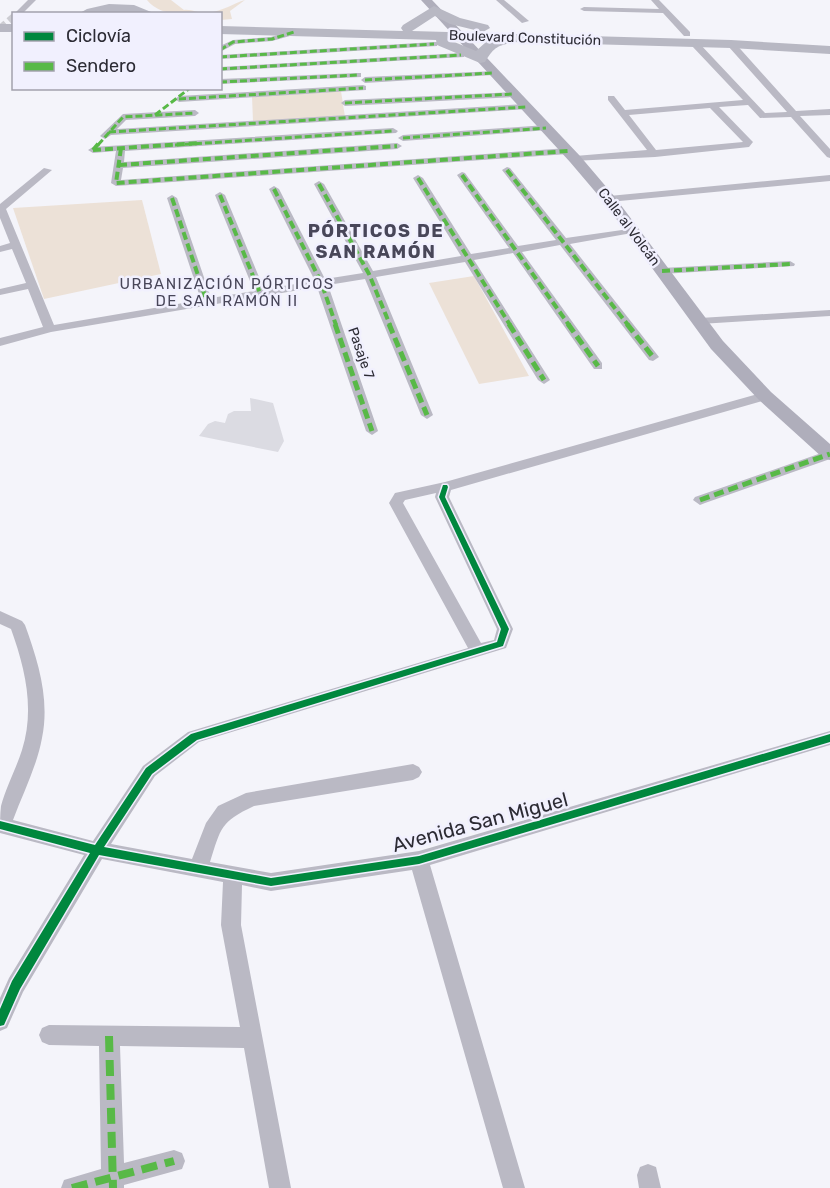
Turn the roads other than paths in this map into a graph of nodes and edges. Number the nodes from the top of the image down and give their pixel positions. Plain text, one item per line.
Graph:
1 (32, 0) edge
2 (500, 0) edge
3 (655, 0) edge
4 (430, 5) edge
5 (584, 9) dead end
6 (665, 11) junction
7 (19, 12) edge
8 (93, 12) edge
9 (142, 12) edge
10 (525, 21) dead end
11 (222, 23) edge
12 (222, 30) edge
13 (413, 31) junction
14 (294, 32) junction
15 (455, 33) junction
16 (512, 34) junction
17 (691, 39) junction
18 (830, 41) edge
19 (434, 44) dead end
20 (731, 44) junction
21 (222, 49) edge
22 (830, 50) edge
23 (461, 55) dead end
24 (222, 57) edge
25 (480, 59) junction
26 (222, 69) edge
27 (493, 73) junction
28 (362, 81) junction
29 (222, 82) edge
30 (192, 93) edge
31 (513, 94) junction
32 (611, 98) dead end
33 (750, 102) junction
34 (345, 103) dead end
35 (712, 105) junction
36 (526, 107) junction
37 (623, 112) junction
38 (830, 112) edge
39 (195, 113) junction
40 (155, 115) junction
41 (793, 116) junction
42 (195, 127) junction
43 (546, 128) junction
44 (393, 131) dead end
45 (109, 132) junction
46 (121, 148) junction
47 (654, 154) junction
48 (572, 155) junction
49 (830, 155) edge
50 (119, 165) junction
51 (47, 170) dead end
52 (507, 170) dead end
53 (462, 175) dead end
54 (418, 178) dead end
55 (830, 178) edge
56 (319, 183) dead end
57 (274, 189) dead end
58 (220, 195) dead end
59 (172, 198) dead end
60 (609, 199) junction
61 (1, 208) edge
62 (632, 230) junction
63 (563, 241) junction
64 (16, 245) junction
65 (0, 249) edge
66 (515, 249) junction
67 (467, 257) junction
68 (790, 264) dead end
69 (662, 270) junction
70 (369, 274) junction
71 (321, 282) junction
72 (30, 285) junction
73 (0, 292) edge
74 (260, 293) junction
75 (207, 302) junction
76 (830, 313) edge
77 (700, 321) junction
78 (50, 329) junction
79 (0, 342) edge
80 (653, 357) dead end
81 (598, 366) dead end
82 (544, 380) dead end
83 (765, 396) junction
84 (427, 415) dead end
85 (372, 430) dead end
86 (830, 454) edge
87 (445, 488) junction
88 (700, 500) dead end
89 (0, 617) edge
90 (478, 652) junction
91 (830, 738) edge
92 (413, 772) dead end
93 (1, 825) edge
94 (97, 850) junction
95 (419, 860) junction
96 (198, 869) junction
97 (233, 875) junction
98 (0, 1022) edge
99 (49, 1035) dead end
100 (109, 1036) junction
101 (253, 1038) junction
102 (174, 1161) dead end
103 (113, 1183) edge
104 (72, 1188) edge
105 (280, 1188) edge
106 (514, 1188) edge

1 - 7 street
2 - 10 street
3 - 6 street
4 - 13 highway
4 - 15 main road, Calle al Volcán
4 - 16 highway
5 - 6 street
6 - 17 street
8 - 9 highway
11 - 13 highway, Boulevard Constitución
12 - 14 highway, Boulevard Constitución
13 - 14 highway, Boulevard Constitución
13 - 15 highway, Boulevard Constitución
13 - 25 highway
14 - 21 street
15 - 16 highway, Boulevard Constitución
15 - 25 main road, Calle al Volcán
16 - 17 highway, Boulevard Constitución
16 - 25 highway
17 - 18 highway, Boulevard Constitución
17 - 20 highway, Boulevard Constitución
17 - 33 street
19 - 24 street
20 - 22 highway, Boulevard Constitución
20 - 41 street
23 - 26 street
25 - 27 main road, Calle al Volcán
27 - 28 street
27 - 31 main road, Calle al Volcán
28 - 29 street
28 - 30 street
30 - 39 street
30 - 40 street
31 - 34 street
31 - 36 main road, Calle al Volcán
32 - 37 street
33 - 35 street
33 - 41 street
35 - 37 street
35 - 47 street
36 - 42 street
36 - 43 main road, Calle al Volcán
37 - 47 street
38 - 41 street
39 - 40 street
39 - 42 street
40 - 45 street
41 - 49 street
42 - 45 street
43 - 48 main road, Calle al Volcán
43 - 50 street
44 - 46 street
45 - 46 street
46 - 50 street
47 - 48 street
48 - 50 street
48 - 60 main road, Calle al Volcán
51 - 61 street
52 - 63 street
53 - 66 street
54 - 67 street
55 - 60 street
56 - 70 street
57 - 71 street, Pasaje 7
58 - 74 street
59 - 75 street
60 - 62 main road, Calle al Volcán
61 - 64 street
62 - 63 street
62 - 69 main road, Calle al Volcán
63 - 66 street
63 - 80 street
64 - 65 street
64 - 72 street
66 - 67 street
66 - 81 street
67 - 70 street
67 - 82 street
68 - 69 street
69 - 77 main road, Calle al Volcán
70 - 71 street
70 - 84 street
71 - 74 street
71 - 85 street, Pasaje 7
72 - 73 street
72 - 78 street
74 - 75 street
75 - 78 street
76 - 77 street
77 - 83 main road, Calle al Volcán
78 - 79 street
83 - 86 main road, Calle al Volcán
83 - 87 street
86 - 88 street
87 - 90 street
87 - 90 street
89 - 93 street
90 - 94 street
91 - 95 street, Avenida San Miguel
92 - 96 street
93 - 94 street, Avenida San Miguel
94 - 96 street, Avenida San Miguel
94 - 98 street
95 - 97 street, Avenida San Miguel
95 - 106 street
96 - 97 street, Avenida San Miguel
97 - 101 street
99 - 100 street
100 - 101 street
100 - 103 street
101 - 105 street
102 - 103 street
103 - 104 street

